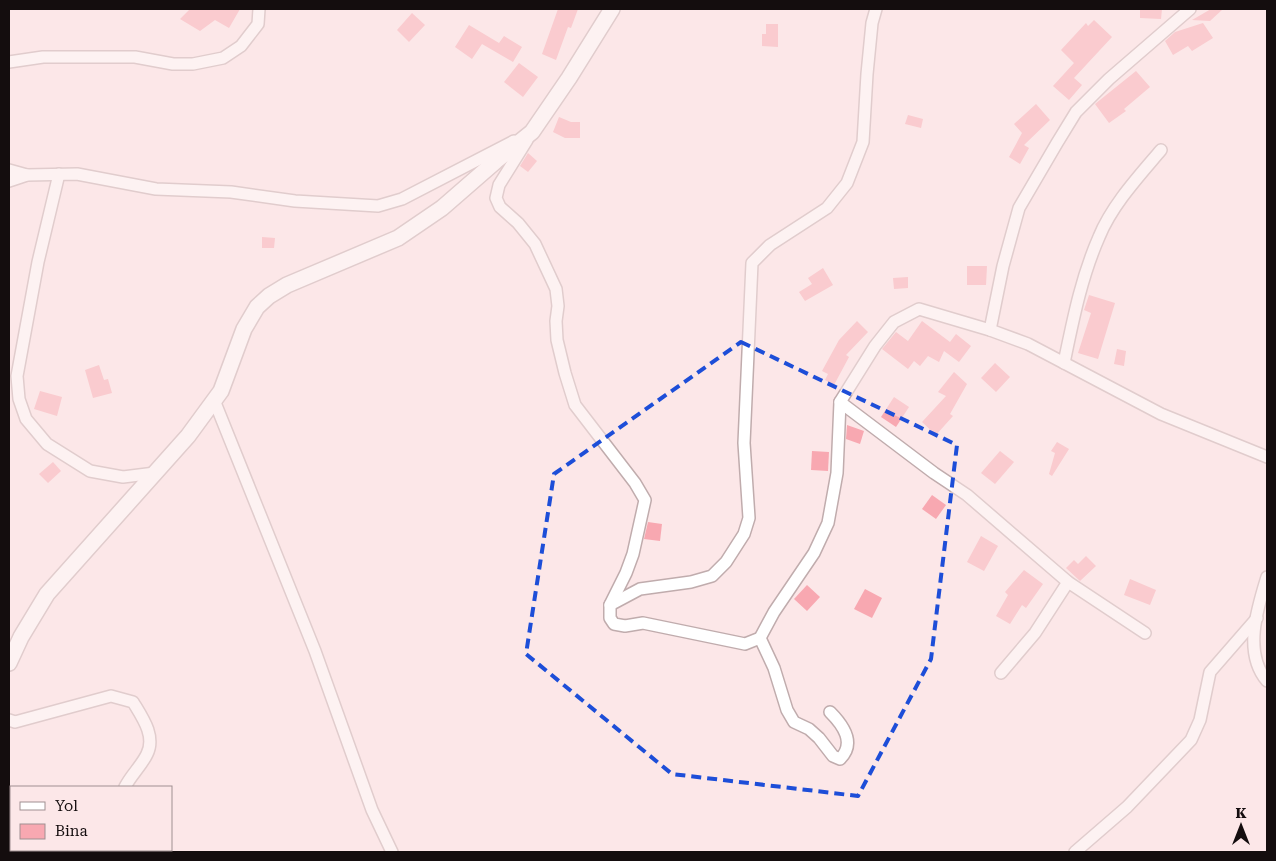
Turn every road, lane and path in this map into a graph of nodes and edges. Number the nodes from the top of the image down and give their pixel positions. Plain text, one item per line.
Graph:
1 (260, 9) edge
2 (612, 9) edge
3 (876, 9) edge
4 (1190, 9) edge
5 (9, 62) edge
6 (532, 132) junction
7 (1161, 150) dead end
8 (9, 170) edge
9 (59, 174) junction
10 (27, 175) junction
11 (9, 181) edge
12 (990, 330) junction
13 (1064, 363) junction
14 (214, 400) junction
15 (840, 402) junction
16 (1267, 456) edge
17 (155, 473) junction
18 (1267, 577) edge
19 (1068, 582) junction
20 (610, 605) junction
21 (1256, 618) junction
22 (1145, 633) dead end
23 (15, 636) edge
24 (760, 638) junction
25 (9, 663) edge
26 (1001, 673) dead end
27 (1267, 681) edge
28 (830, 712) dead end
29 (9, 720) edge
30 (126, 786) edge
31 (392, 852) edge
32 (1075, 852) edge

1 - 5 street
2 - 6 street
3 - 20 street
4 - 12 street
6 - 9 street
6 - 14 street
6 - 20 street
7 - 13 street
8 - 10 street
9 - 10 street
9 - 17 street
10 - 11 street
12 - 13 street
12 - 15 street
13 - 16 street
14 - 17 street
14 - 31 street
15 - 19 street
15 - 24 street
17 - 23 street
18 - 21 street
19 - 22 street
19 - 26 street
20 - 24 street
21 - 27 street
21 - 32 street
23 - 25 street
24 - 28 street
29 - 30 street

